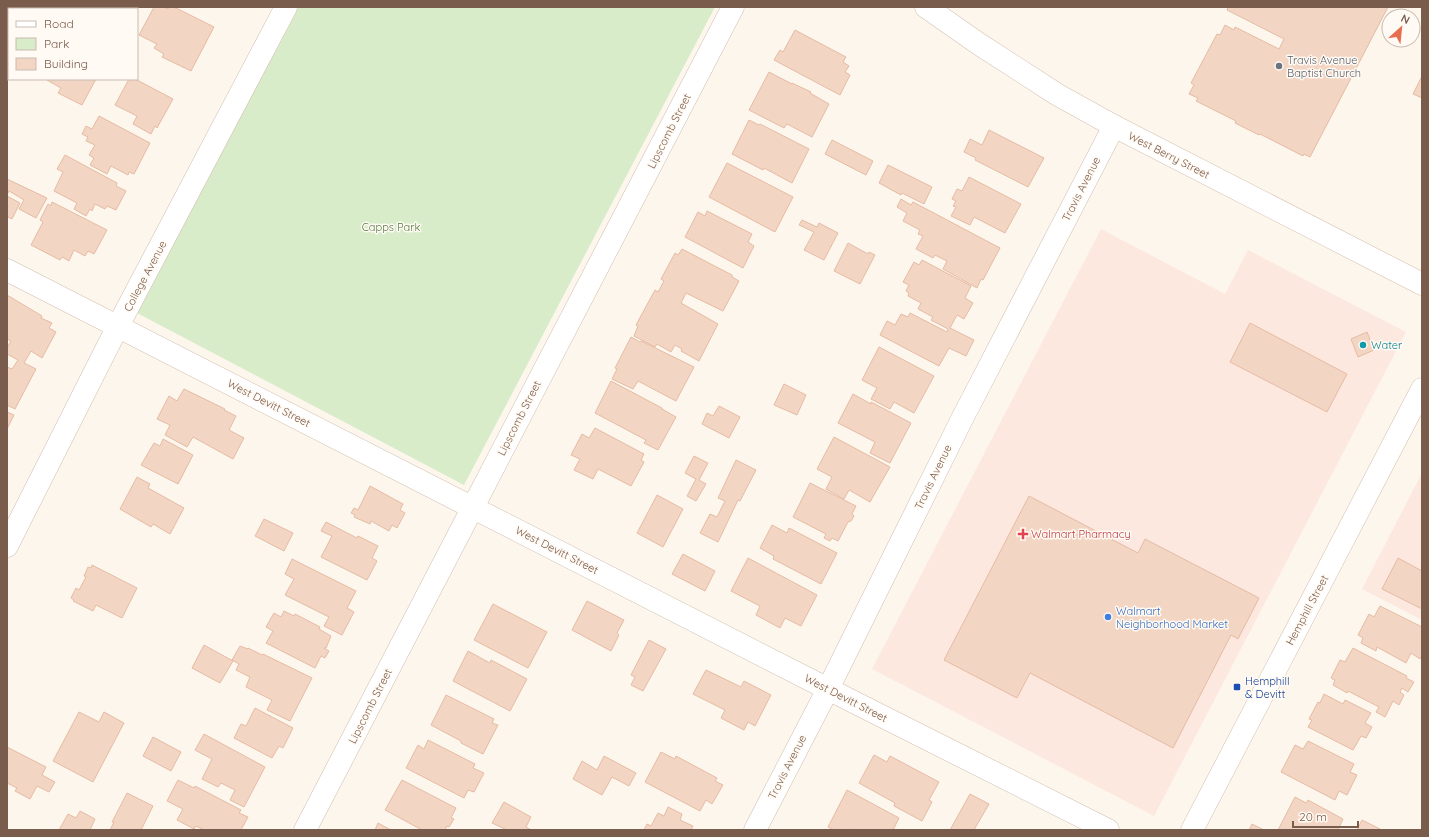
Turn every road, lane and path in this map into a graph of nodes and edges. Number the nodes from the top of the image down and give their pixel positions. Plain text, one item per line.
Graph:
1 (286, 7) edge
2 (733, 7) edge
3 (926, 7) edge
4 (1114, 126) junction
5 (7, 270) edge
6 (1422, 284) edge
7 (118, 326) junction
8 (1422, 389) edge
9 (473, 508) junction
10 (7, 546) edge
11 (828, 689) junction
12 (306, 830) edge
13 (755, 830) edge
14 (1108, 830) edge
15 (1192, 830) edge

1 - 7 street, College Avenue
2 - 9 street, Lipscomb Street
3 - 4 street, West Berry Street
4 - 6 street, West Berry Street
4 - 11 street, Travis Avenue
5 - 7 street, West Devitt Street
7 - 9 street, West Devitt Street
7 - 10 street, College Avenue
8 - 15 street, Hemphill Street
9 - 11 street, West Devitt Street
9 - 12 street, Lipscomb Street
11 - 13 street, Travis Avenue
11 - 14 street, West Devitt Street

